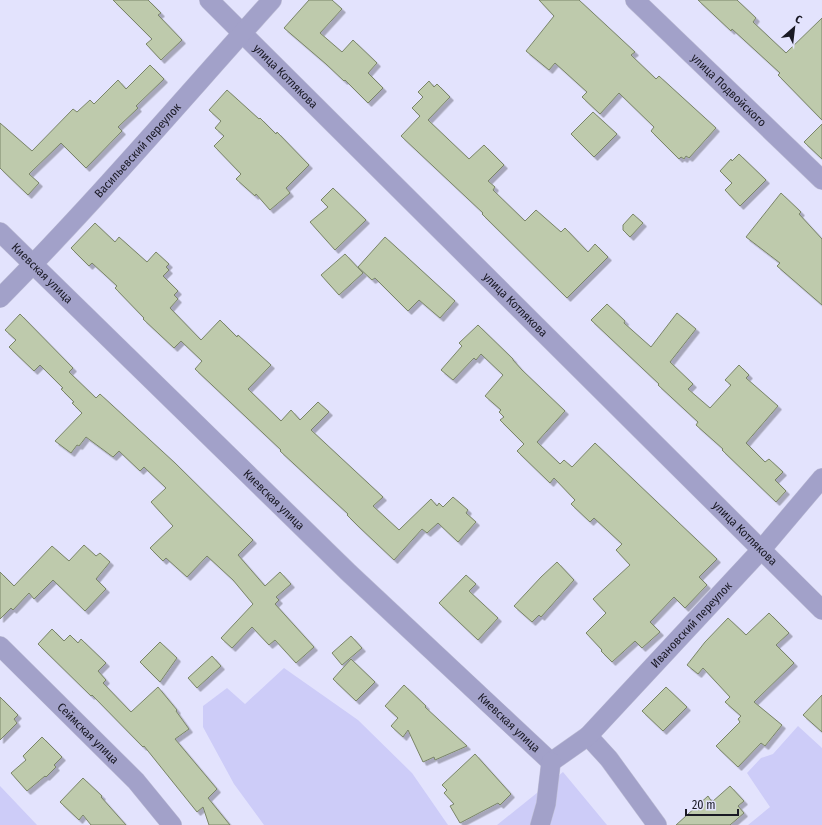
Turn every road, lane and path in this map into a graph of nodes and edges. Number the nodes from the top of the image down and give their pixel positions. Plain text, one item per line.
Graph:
1 (209, 0) edge
2 (272, 0) edge
3 (635, 0) edge
4 (243, 32) junction
5 (822, 180) edge
6 (0, 232) edge
7 (33, 265) junction
8 (0, 298) edge
9 (822, 478) edge
10 (761, 550) junction
11 (822, 610) edge
12 (0, 646) edge
13 (588, 736) junction
14 (551, 762) junction
15 (172, 825) edge
16 (540, 825) edge
17 (657, 825) edge

1 - 4 street, улица Котлякова
2 - 4 street, Васильевский переулок
3 - 5 street, улица Подвойского
4 - 7 street, Васильевский переулок
4 - 10 street, улица Котлякова
6 - 7 street, Киевская улица
7 - 8 street, Васильевский переулок
7 - 14 street, Киевская улица
9 - 10 street, Ивановский переулок
10 - 11 street, улица Котлякова
10 - 13 street, Ивановский переулок
12 - 15 street, Сеймская улица
13 - 14 street, Ивановский переулок
13 - 17 street
14 - 16 street

